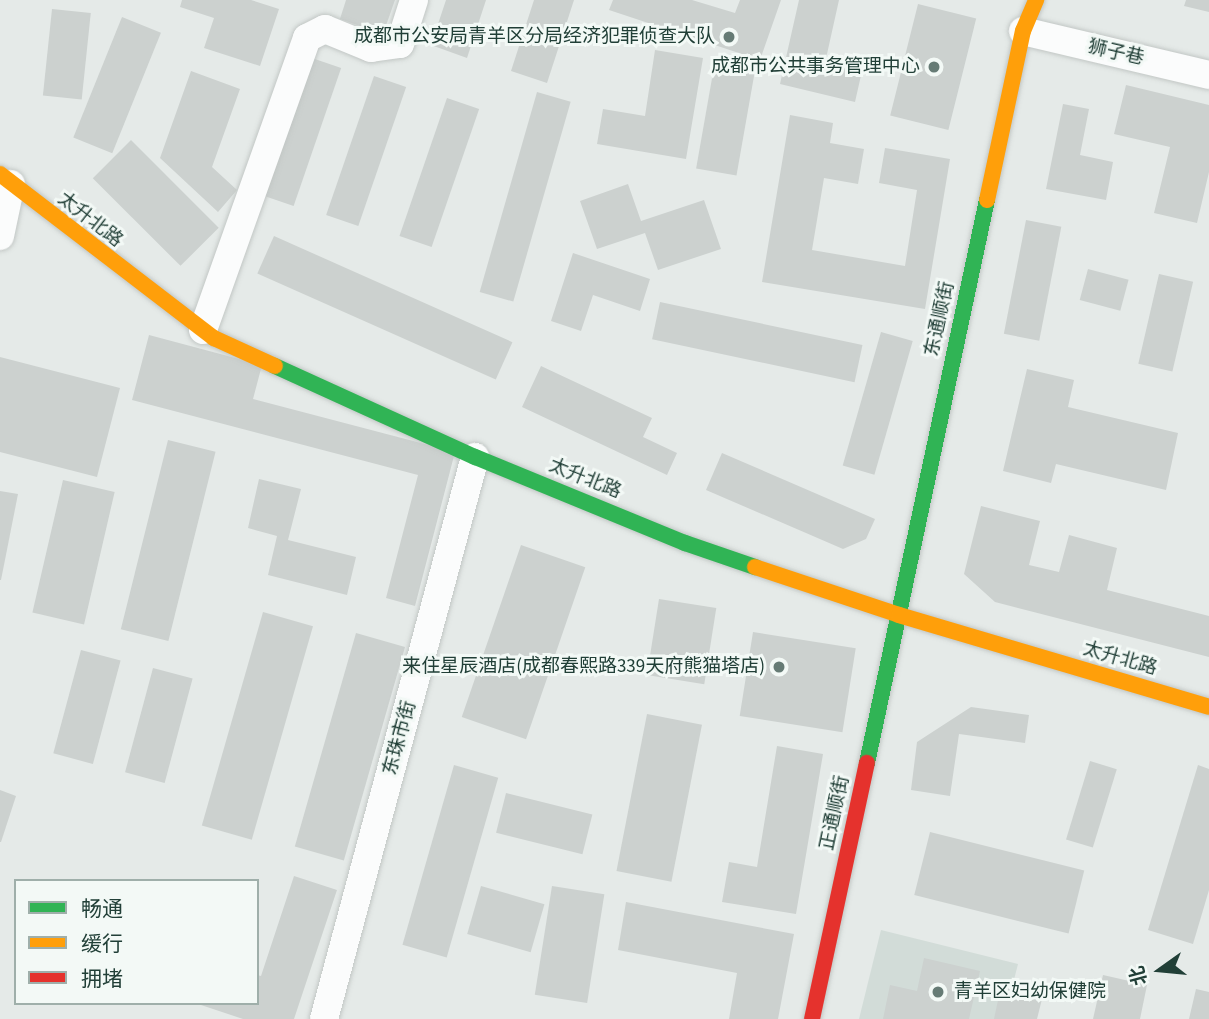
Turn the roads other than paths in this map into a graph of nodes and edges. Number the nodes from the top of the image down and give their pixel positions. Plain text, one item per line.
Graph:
1 (414, 0) edge
2 (1036, 0) edge
3 (1023, 31) junction
4 (1209, 75) edge
5 (5, 179) edge
6 (0, 236) edge
7 (203, 330) junction
8 (475, 457) junction
9 (899, 615) junction
10 (1209, 707) edge
11 (324, 1019) edge
12 (812, 1019) edge

1 - 7 street
2 - 3 main road, 东通顺街
3 - 4 street, 狮子巷
3 - 9 main road, 东通顺街
5 - 6 street
5 - 7 main road, 太升北路
7 - 8 main road, 太升北路
8 - 9 main road, 太升北路
8 - 11 street, 东珠市街
9 - 10 main road, 太升北路
9 - 12 main road, 正通顺街

